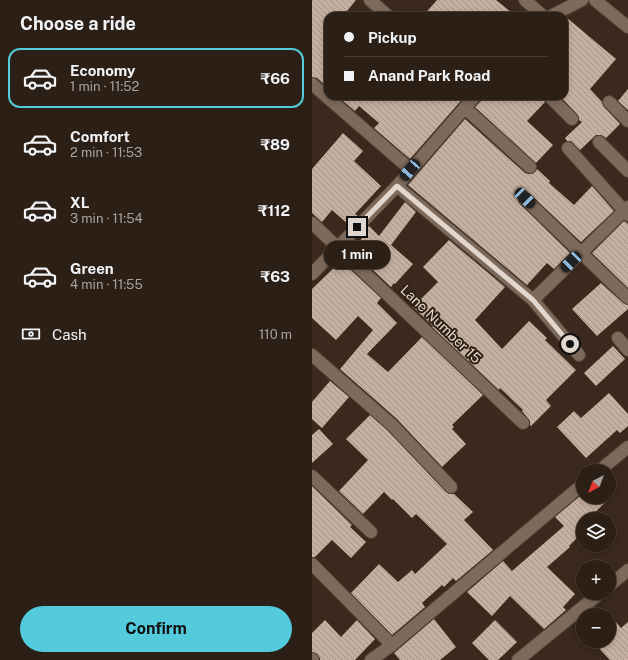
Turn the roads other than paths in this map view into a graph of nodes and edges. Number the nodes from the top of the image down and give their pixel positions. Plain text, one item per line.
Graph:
1 (370, 0) edge
2 (525, 0) edge
3 (582, 0) edge
4 (595, 0) edge
5 (384, 12) edge
6 (538, 12) edge
7 (559, 12) edge
8 (628, 28) edge
9 (312, 84) edge
10 (324, 95) edge
11 (330, 100) edge
12 (472, 100) edge
13 (553, 100) edge
14 (609, 102) dead end
15 (465, 108) junction
16 (572, 119) dead end
17 (628, 120) edge
18 (599, 142) dead end
19 (568, 148) dead end
20 (530, 167) dead end
21 (410, 170) junction
22 (628, 171) edge
23 (397, 186) junction
24 (525, 198) dead end
25 (627, 211) edge
26 (312, 223) edge
27 (338, 247) junction
28 (581, 253) junction
29 (312, 274) edge
30 (628, 298) edge
31 (533, 300) junction
32 (618, 338) dead end
33 (628, 350) edge
34 (312, 355) edge
35 (579, 356) dead end
36 (523, 423) dead end
37 (628, 447) edge
38 (607, 464) edge
39 (312, 476) edge
40 (451, 487) dead end
41 (576, 490) edge
42 (371, 532) dead end
43 (312, 564) edge
44 (628, 570) edge
45 (616, 580) edge
46 (591, 600) edge
47 (392, 645) junction
48 (371, 660) edge
49 (518, 660) edge

1 - 5 street
2 - 6 street
3 - 7 street
4 - 8 street
9 - 10 street
11 - 21 street
12 - 15 street
13 - 16 street
14 - 17 street
15 - 20 street
15 - 21 street
18 - 22 street
19 - 25 street
21 - 23 street
23 - 27 street
23 - 31 street
24 - 28 street
25 - 28 street
26 - 27 street, Lane Number 15
27 - 29 street
27 - 36 street, Lane Number 15
28 - 30 street
28 - 31 street
31 - 35 street
32 - 33 street
34 - 40 street
37 - 38 street
39 - 42 street
41 - 47 street
43 - 47 street
44 - 45 street
46 - 49 street
47 - 48 street

